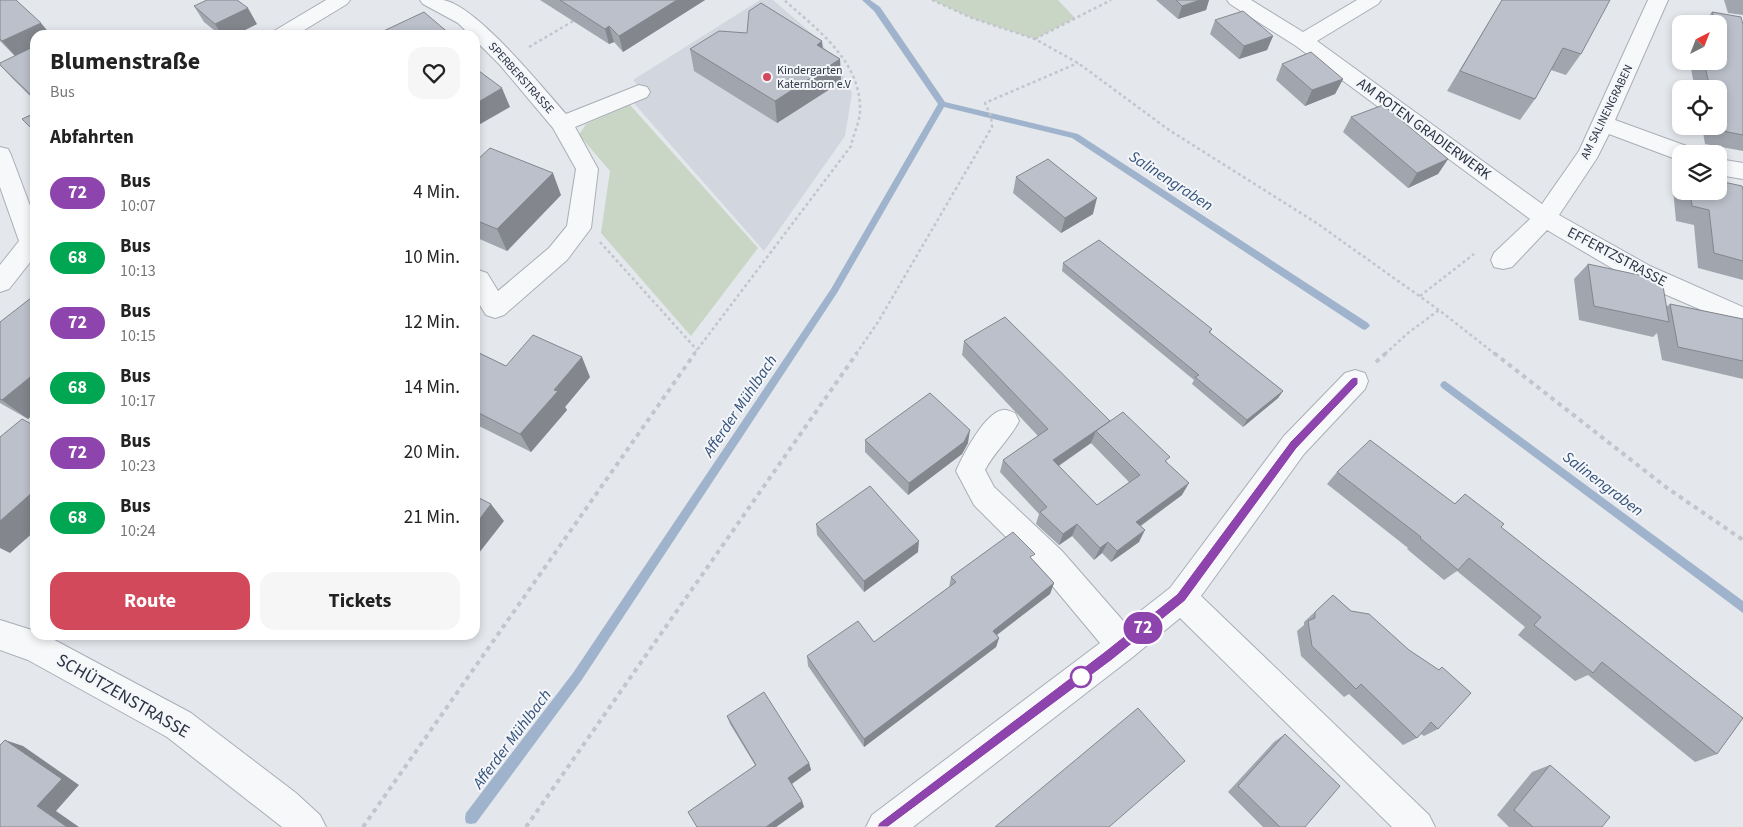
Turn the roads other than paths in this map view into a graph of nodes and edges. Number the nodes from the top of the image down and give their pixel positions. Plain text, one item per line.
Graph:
1 (340, 0) edge
2 (430, 0) edge
3 (1237, 0) edge
4 (1371, 0) edge
5 (1658, 0) edge
6 (289, 30) edge
7 (476, 30) edge
8 (480, 34) edge
9 (1303, 41) junction
10 (639, 92) dead end
11 (562, 124) junction
12 (1604, 124) junction
13 (1672, 150) edge
14 (0, 155) edge
15 (1727, 169) edge
16 (1743, 172) edge
17 (1545, 218) junction
18 (30, 246) edge
19 (30, 250) edge
20 (1503, 260) dead end
21 (0, 282) edge
22 (480, 283) edge
23 (1743, 318) edge
24 (1355, 381) dead end
25 (1005, 421) dead end
26 (1181, 598) junction
27 (0, 635) edge
28 (1123, 644) junction
29 (308, 827) edge
30 (884, 827) edge
31 (1417, 827) edge

1 - 6 street
2 - 7 street, SPERBERSTRASSE
3 - 9 street, AM ROTEN GRADIERWERK
4 - 9 street
5 - 12 street, AM SALINENGRABEN
8 - 11 street, SPERBERSTRASSE
9 - 17 street, AM ROTEN GRADIERWERK
10 - 11 street, SPERBERSTRASSE
11 - 22 street, SPERBERSTRASSE
12 - 13 street
12 - 17 street, AM SALINENGRABEN
14 - 18 street
15 - 16 street
17 - 20 street
17 - 23 street, EFFERTZSTRASSE
19 - 21 street
24 - 26 street
25 - 28 street
26 - 28 street
26 - 31 street
27 - 29 street, SCHÜTZENSTRASSE
28 - 30 street

